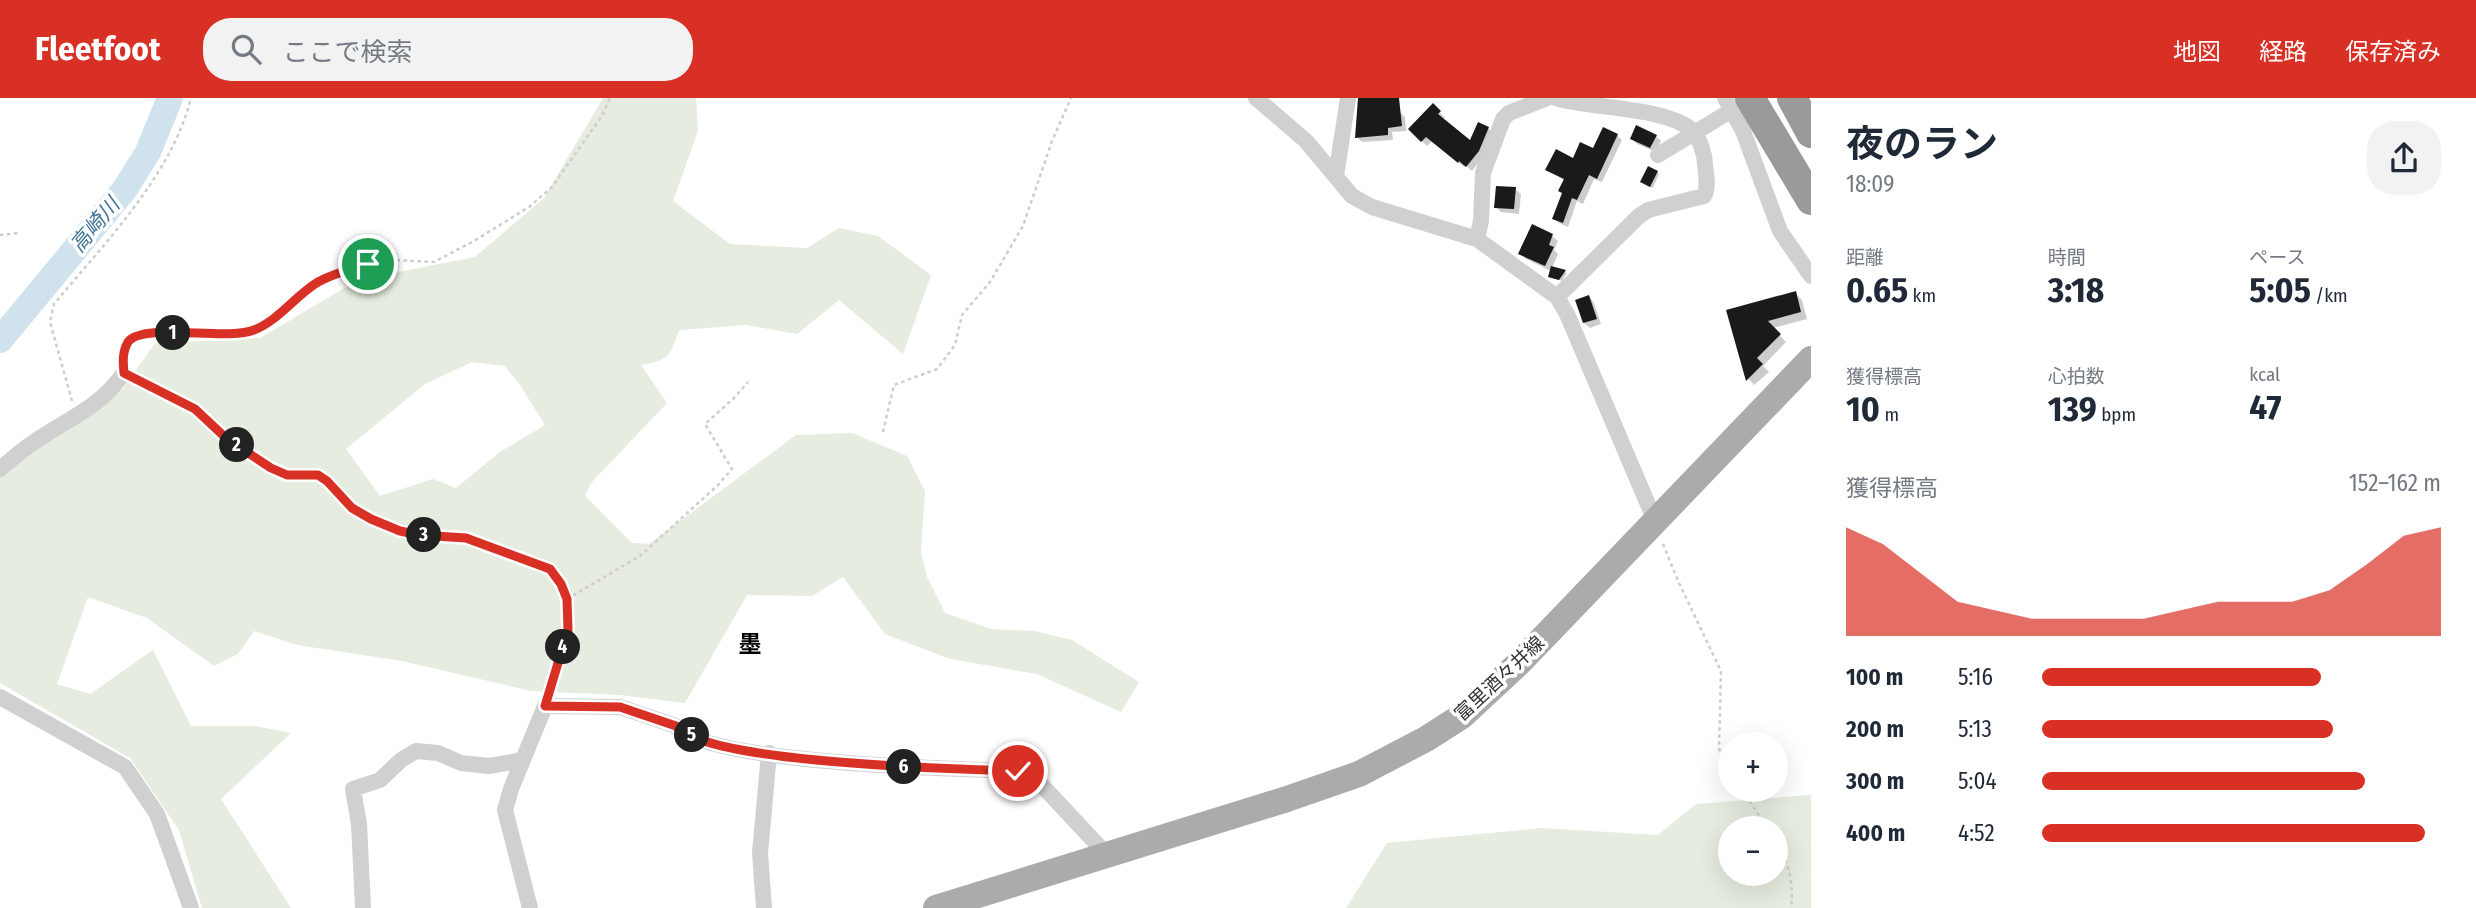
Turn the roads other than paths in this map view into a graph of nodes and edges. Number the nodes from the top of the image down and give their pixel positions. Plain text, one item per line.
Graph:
1 (1256, 98) edge
2 (1348, 98) edge
3 (1547, 98) edge
4 (1556, 98) edge
5 (1792, 98) edge
6 (1735, 102) edge
7 (1695, 132) junction
8 (1811, 132) edge
9 (1658, 155) dead end
10 (1336, 176) junction
11 (1811, 200) edge
12 (1477, 239) junction
13 (1811, 275) edge
14 (1557, 297) junction
15 (1811, 359) edge
16 (124, 373) road end
17 (0, 469) edge
18 (1655, 521) junction
19 (0, 697) edge
20 (769, 753) junction
21 (523, 760) junction
22 (1108, 856) junction
23 (191, 908) edge
24 (363, 908) edge
25 (530, 908) edge
26 (764, 908) edge
27 (936, 908) edge

1 - 10 street
2 - 10 street
3 - 12 street
4 - 7 street
5 - 8 highway
6 - 7 street
6 - 11 highway
6 - 13 street
7 - 9 street
7 - 14 street
10 - 12 street
12 - 14 street
14 - 18 street
15 - 18 main road, 富里酒々井線
16 - 17 street
18 - 22 main road, 富里酒々井線
19 - 23 street
20 - 21 street
20 - 22 street
20 - 26 street
21 - 24 street
21 - 25 street
22 - 27 main road, 富里酒々井線

